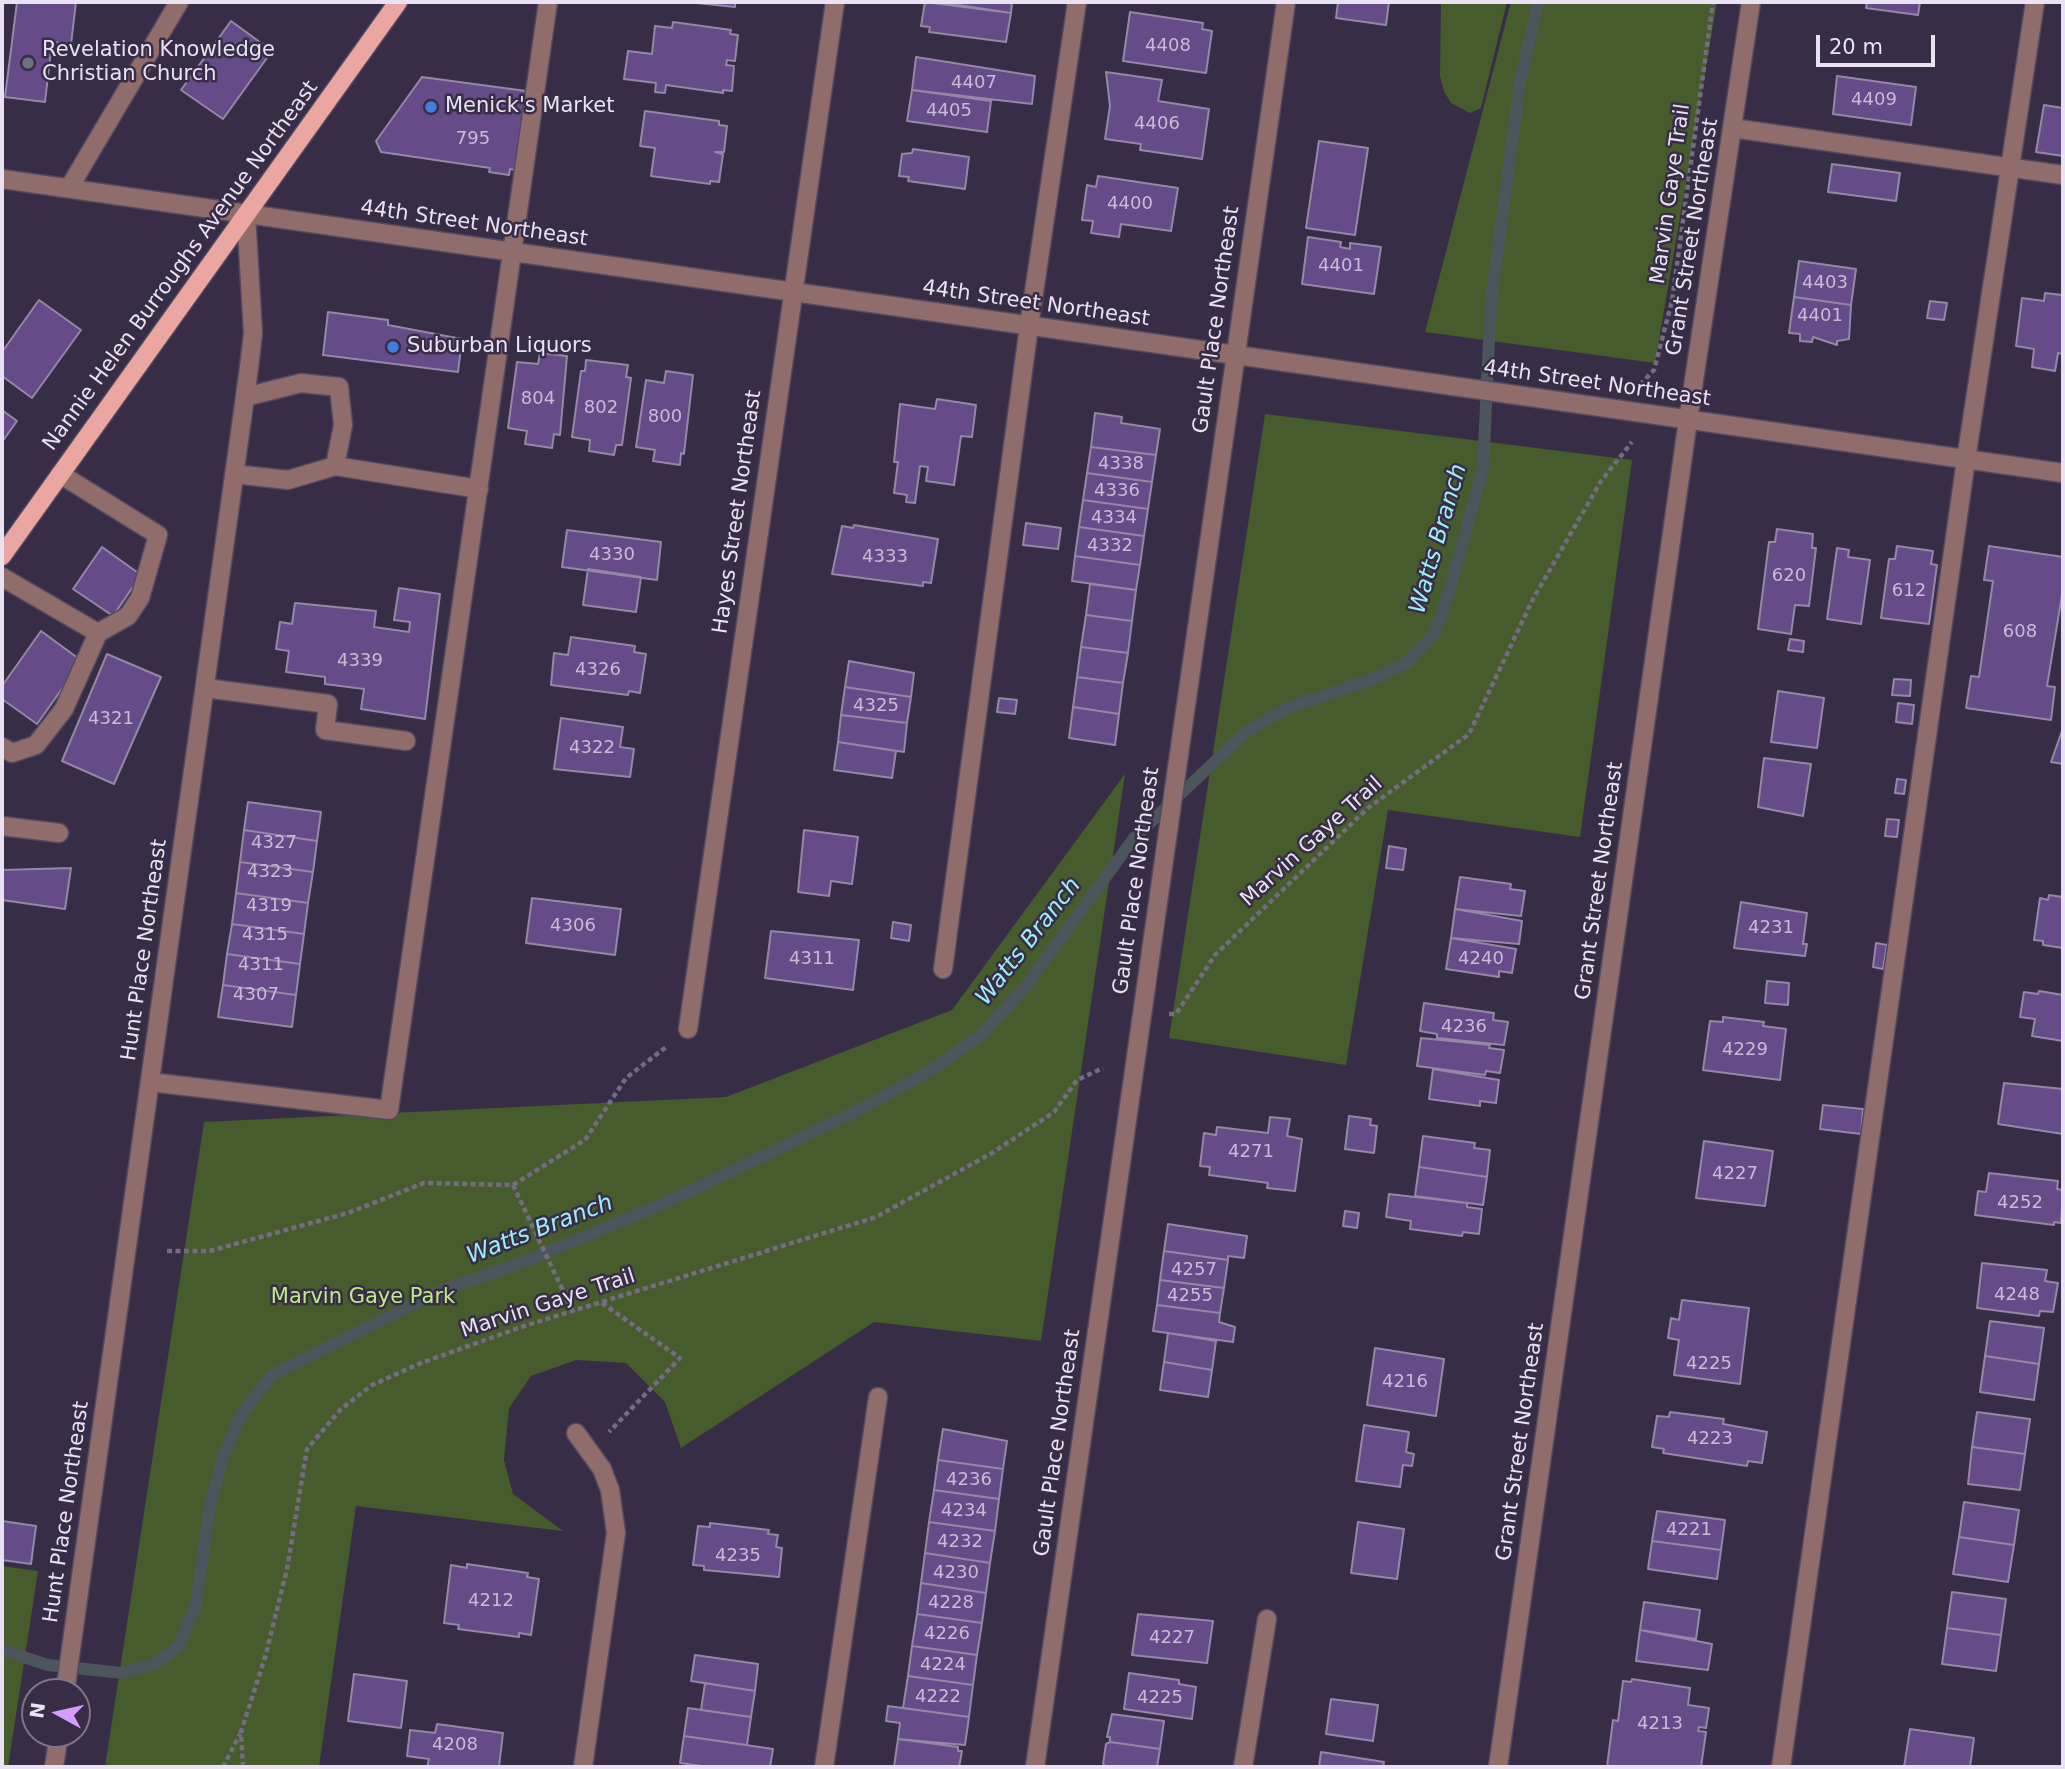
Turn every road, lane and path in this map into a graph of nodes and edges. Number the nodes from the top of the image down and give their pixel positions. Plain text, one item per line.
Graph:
1 (179, 2) edge
2 (398, 2) edge
3 (548, 2) edge
4 (835, 2) edge
5 (1077, 2) edge
6 (1286, 2) edge
7 (1713, 2) edge
8 (1751, 2) edge
9 (2035, 2) edge
10 (1732, 128) junction
11 (2010, 167) junction
12 (2063, 175) edge
13 (2, 179) edge
14 (69, 188) junction
15 (246, 214) junction
16 (514, 253) junction
17 (793, 293) junction
18 (1029, 326) junction
19 (1235, 356) junction
20 (1640, 382) dead end
21 (245, 397) junction
22 (1688, 420) junction
23 (1632, 443) dead end
24 (1966, 460) junction
25 (335, 466) junction
26 (2063, 473) edge
27 (60, 474) junction
28 (234, 474) junction
29 (479, 489) junction
30 (2, 556) edge
31 (2, 577) edge
32 (98, 633) junction
33 (205, 688) junction
34 (406, 741) dead end
35 (2, 747) edge
36 (2, 826) edge
37 (59, 833) dead end
38 (943, 969) dead end
39 (1165, 1015) dead end
40 (688, 1029) joint
41 (1101, 1070) dead end
42 (149, 1082) junction
43 (513, 1185) junction
44 (167, 1251) dead end
45 (602, 1302) junction
46 (573, 1312) junction
47 (878, 1397) dead end
48 (576, 1433) dead end
49 (590, 1450) junction
50 (1267, 1619) dead end
51 (67, 1678) edge
52 (241, 1732) junction
53 (57, 1748) edge
54 (54, 1767) edge
55 (223, 1767) edge
56 (243, 1767) edge
57 (583, 1767) edge
58 (824, 1767) edge
59 (1035, 1767) edge
60 (1243, 1767) edge
61 (1498, 1767) edge
62 (1781, 1767) edge

1 - 14 street
2 - 15 main road, Nannie Helen Burroughs Avenue Northeast
3 - 16 street
4 - 17 street, Hayes Street Northeast
5 - 18 street
6 - 19 street, Gault Place Northeast
7 - 20 path, Marvin Gaye Trail
8 - 10 street, Grant Street Northeast
9 - 11 street
10 - 11 street
10 - 22 street, Grant Street Northeast
11 - 12 street
11 - 24 street
13 - 14 street, 44th Street Northeast
14 - 15 street, 44th Street Northeast
15 - 16 street, 44th Street Northeast
15 - 21 street, Hunt Place Northeast
15 - 27 main road, Nannie Helen Burroughs Avenue Northeast
16 - 17 street, 44th Street Northeast
16 - 29 street
17 - 18 street, 44th Street Northeast
17 - 40 street, Hayes Street Northeast
18 - 19 street, 44th Street Northeast
18 - 38 street
19 - 22 street, 44th Street Northeast
19 - 59 street, Gault Place Northeast
21 - 25 street
21 - 28 street, Hunt Place Northeast
22 - 24 street, 44th Street Northeast
22 - 61 street, Grant Street Northeast
23 - 39 path, Marvin Gaye Trail
24 - 26 street, 44th Street Northeast
24 - 62 street
25 - 28 street
25 - 29 street
27 - 30 main road, Nannie Helen Burroughs Avenue Northeast
27 - 32 street
28 - 33 street, Hunt Place Northeast
29 - 42 street
31 - 32 street
32 - 35 street
33 - 34 street
33 - 42 street, Hunt Place Northeast
36 - 37 street
40 - 43 path
41 - 45 path, Marvin Gaye Trail
42 - 51 street, Hunt Place Northeast
43 - 44 path
43 - 46 path
45 - 46 path, Marvin Gaye Trail
45 - 49 path
46 - 52 path, Marvin Gaye Trail
47 - 58 street
48 - 49 street
49 - 57 street
50 - 60 street
52 - 55 path
52 - 56 path, Marvin Gaye Trail
53 - 54 street

